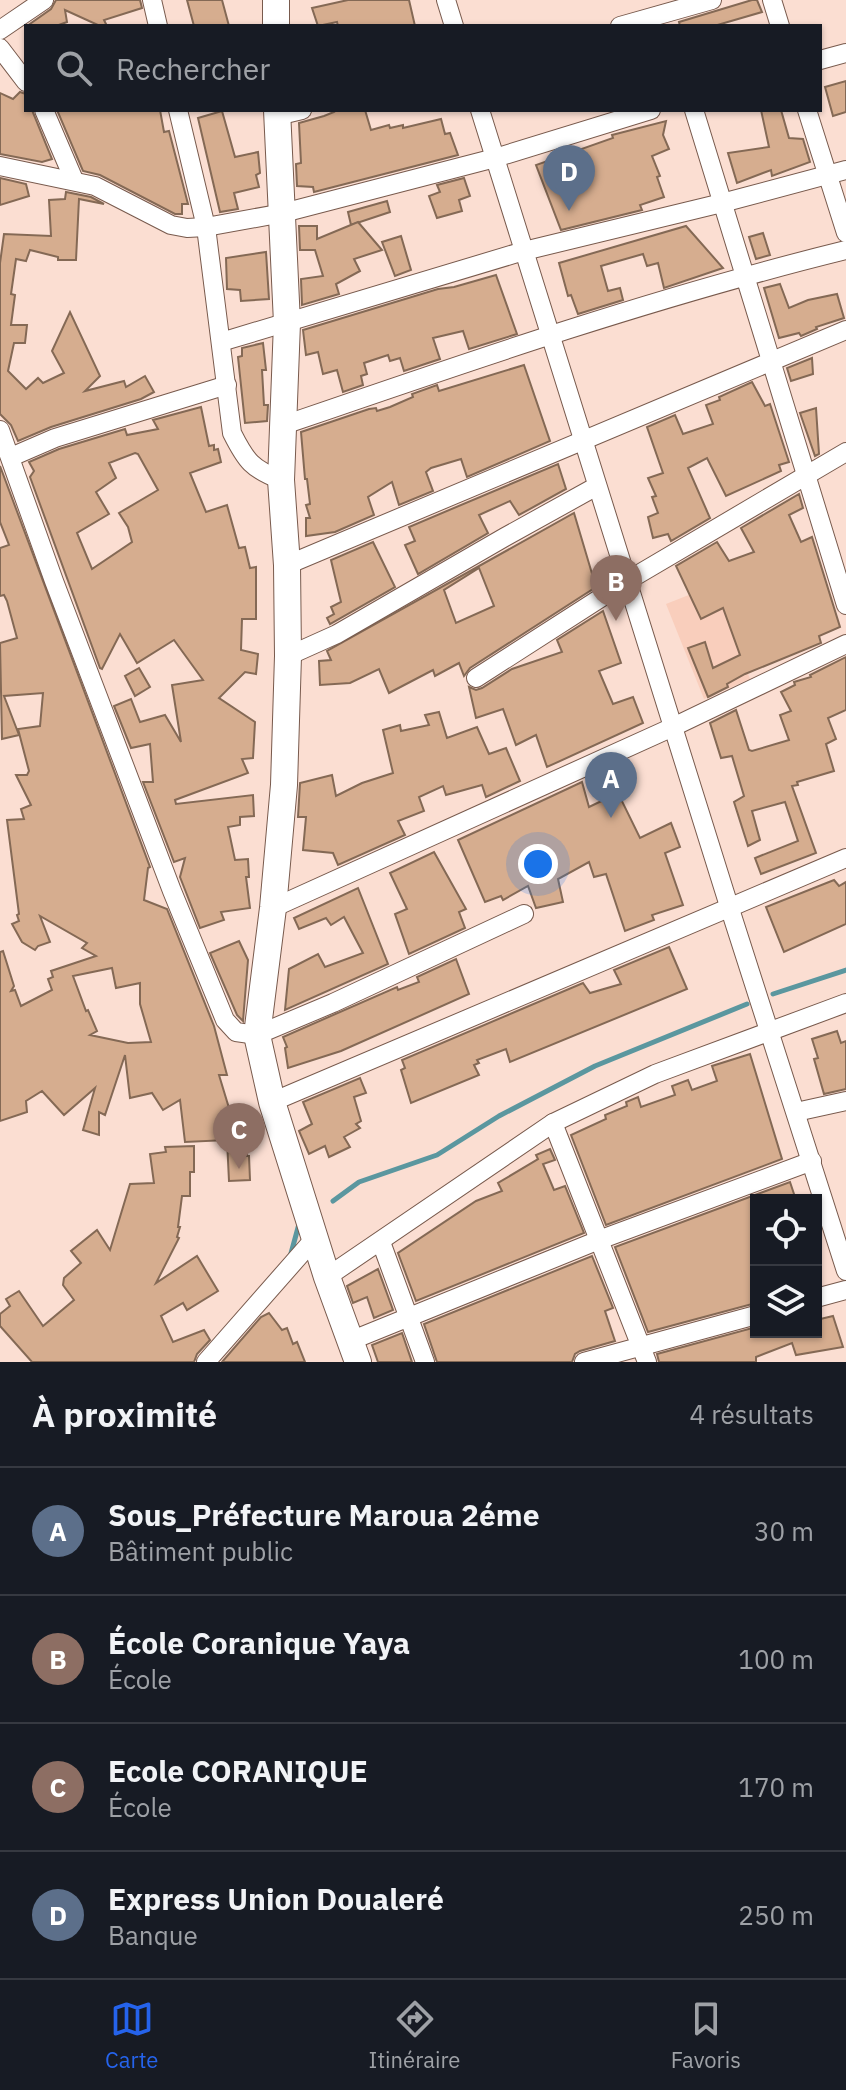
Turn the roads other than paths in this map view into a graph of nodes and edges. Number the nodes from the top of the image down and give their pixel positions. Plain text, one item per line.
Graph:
1 (44, 0) edge
2 (152, 0) edge
3 (276, 0) edge
4 (446, 0) edge
5 (712, 0) edge
6 (772, 0) edge
7 (665, 13) edge
8 (158, 24) edge
9 (276, 24) edge
10 (453, 24) edge
11 (627, 24) edge
12 (779, 24) edge
13 (0, 30) edge
14 (0, 48) edge
15 (846, 53) edge
16 (822, 59) edge
17 (24, 79) edge
18 (45, 112) edge
19 (178, 112) edge
20 (286, 112) edge
21 (481, 112) edge
22 (644, 112) edge
23 (695, 112) edge
24 (808, 112) edge
25 (495, 158) junction
26 (0, 166) edge
27 (846, 170) edge
28 (827, 174) junction
29 (74, 180) junction
30 (722, 203) junction
31 (283, 213) junction
32 (206, 227) junction
33 (846, 233) edge
34 (846, 250) edge
35 (524, 251) junction
36 (744, 275) junction
37 (287, 323) junction
38 (846, 330) edge
39 (551, 333) junction
40 (221, 342) junction
41 (771, 361) junction
42 (227, 385) junction
43 (284, 425) junction
44 (0, 430) edge
45 (583, 441) junction
46 (846, 452) edge
47 (11, 457) junction
48 (806, 475) junction
49 (281, 480) junction
50 (597, 486) junction
51 (287, 565) junction
52 (627, 581) junction
53 (846, 605) edge
54 (846, 644) edge
55 (288, 656) junction
56 (476, 678) dead end
57 (673, 727) junction
58 (846, 858) edge
59 (729, 906) junction
60 (273, 908) junction
61 (524, 914) dead end
62 (846, 1003) edge
63 (769, 1031) junction
64 (257, 1035) junction
65 (846, 1101) edge
66 (272, 1102) junction
67 (796, 1112) junction
68 (553, 1123) junction
69 (812, 1161) junction
70 (315, 1238) junction
71 (599, 1240) junction
72 (381, 1242) junction
73 (845, 1266) edge
74 (327, 1277) junction
75 (846, 1290) edge
76 (822, 1296) edge
77 (408, 1317) junction
78 (750, 1317) edge
79 (354, 1352) edge
80 (643, 1354) edge
81 (206, 1362) edge
82 (425, 1362) edge
83 (584, 1362) edge

1 - 13 street
2 - 8 street
3 - 9 street
4 - 10 street
5 - 7 street
6 - 12 street
7 - 11 street
14 - 17 street
15 - 16 street
18 - 29 street
19 - 32 street
20 - 31 street
21 - 25 street
22 - 25 street
23 - 30 street
24 - 28 street
25 - 31 street
25 - 35 street
26 - 29 street
27 - 28 street
28 - 30 street
28 - 33 street
29 - 32 street
30 - 35 street
30 - 36 street
31 - 32 street
31 - 37 street
32 - 40 street
34 - 36 street
35 - 37 street
35 - 39 street
36 - 39 street
36 - 41 street
37 - 40 street
37 - 43 street
38 - 41 street
39 - 43 street
39 - 45 street
40 - 42 street
41 - 45 street
41 - 48 street
42 - 47 street
42 - 49 street
43 - 49 street
44 - 47 street
45 - 50 street
45 - 51 street
46 - 48 street
47 - 64 street
48 - 52 street
48 - 53 street
49 - 51 street
50 - 52 street
50 - 55 street
51 - 55 street
52 - 56 street
52 - 57 street
54 - 57 street
55 - 60 street
57 - 59 street
57 - 60 street
58 - 59 street
59 - 63 street
59 - 66 street
60 - 64 street
61 - 64 street
62 - 63 street
63 - 67 street
63 - 68 street
64 - 66 street
65 - 67 street
66 - 70 street
67 - 69 street
68 - 71 street
68 - 72 street
69 - 71 street
69 - 73 street
70 - 74 street
70 - 81 street
71 - 77 street
71 - 80 street
72 - 74 street
72 - 77 street
74 - 79 street
75 - 76 street
77 - 79 street
77 - 82 street
78 - 80 street
80 - 83 street

